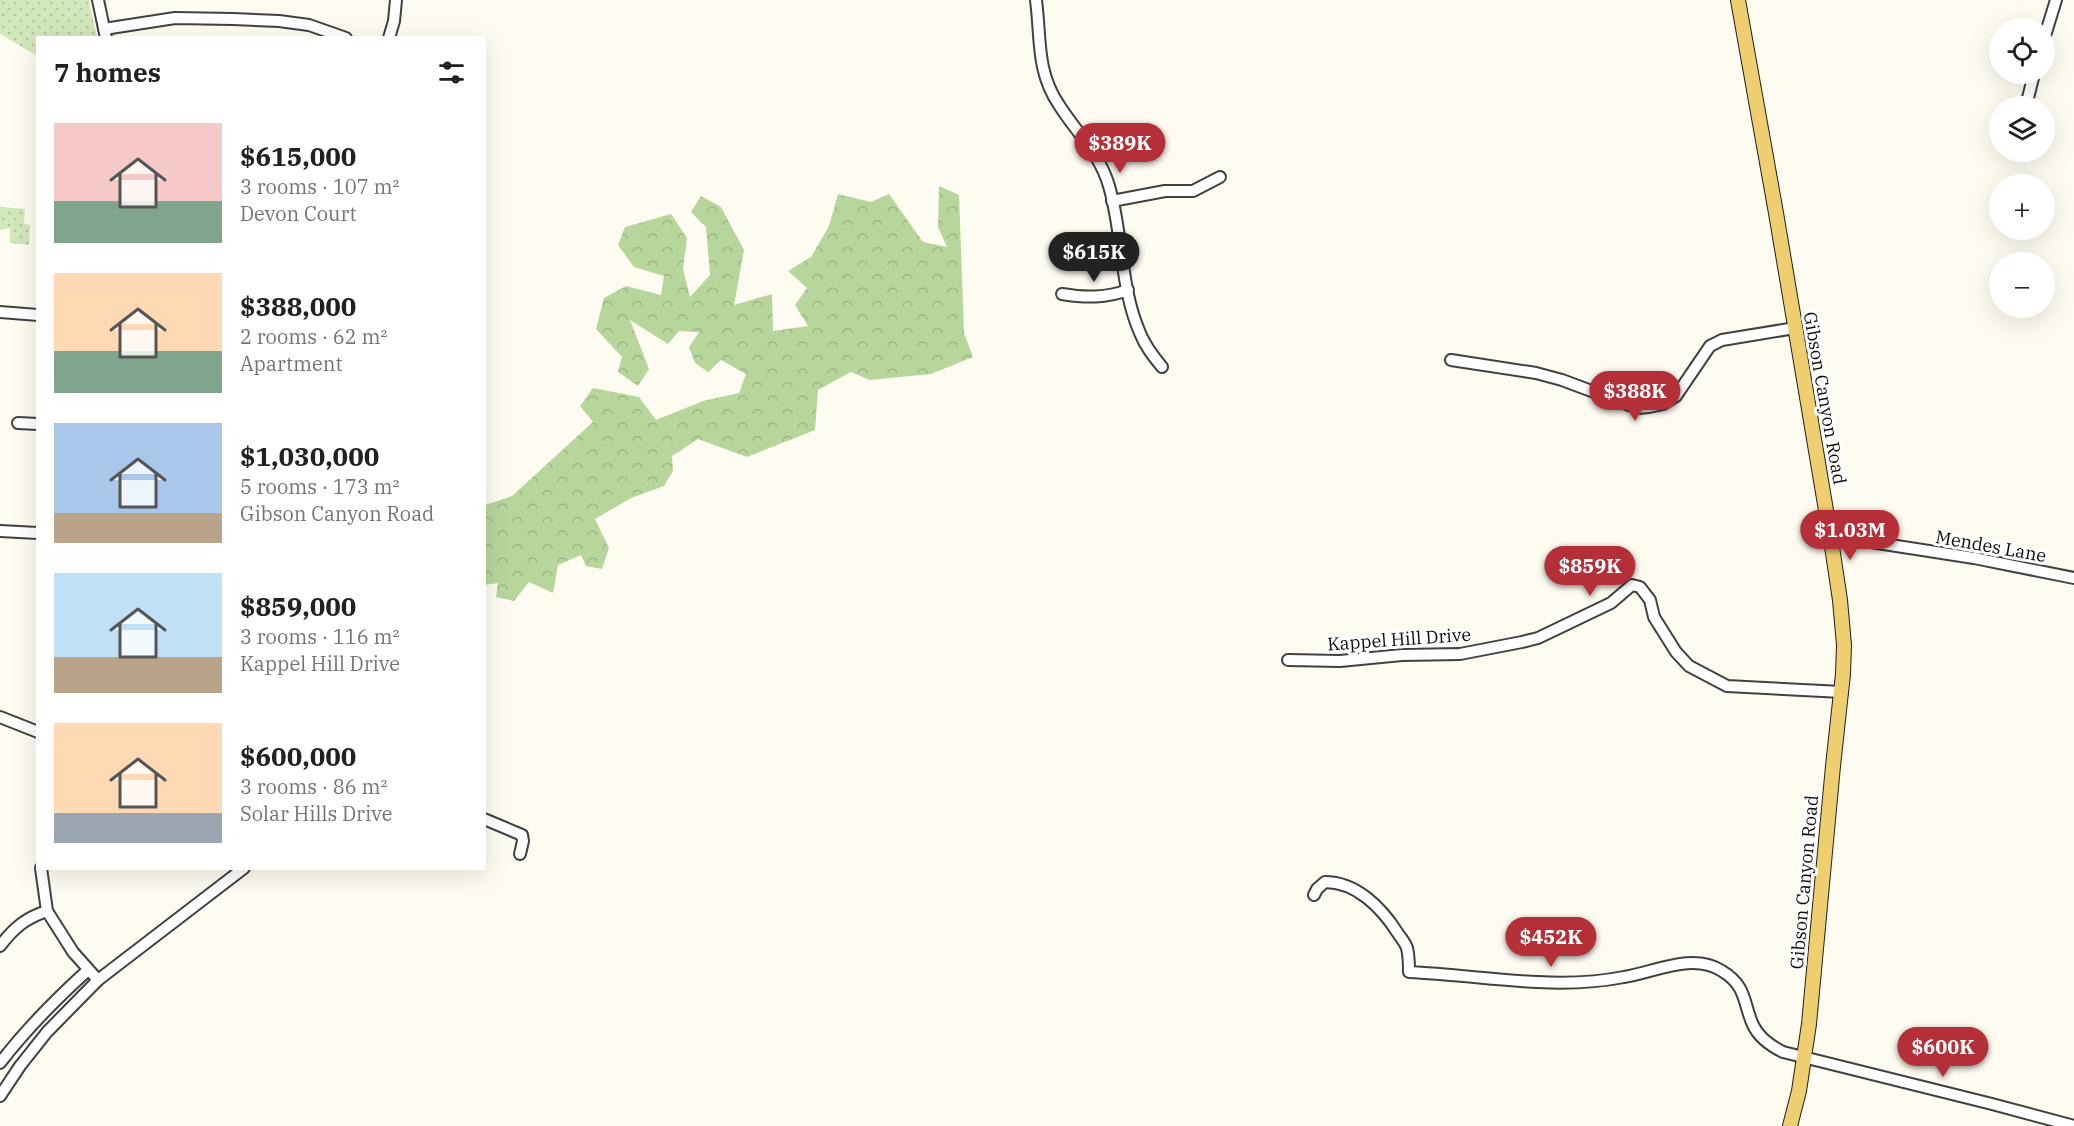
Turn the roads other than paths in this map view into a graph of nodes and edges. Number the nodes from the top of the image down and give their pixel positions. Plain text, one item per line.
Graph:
1 (98, 0) edge
2 (396, 0) edge
3 (1036, 0) edge
4 (1738, 0) edge
5 (2056, 0) edge
6 (2050, 18) edge
7 (105, 33) edge
8 (340, 36) edge
9 (390, 36) edge
10 (1220, 177) dead end
11 (1112, 201) junction
12 (1128, 290) junction
13 (1062, 294) dead end
14 (0, 312) edge
15 (36, 315) edge
16 (1795, 328) junction
17 (1450, 360) dead end
18 (1162, 367) dead end
19 (18, 423) dead end
20 (36, 424) edge
21 (0, 531) edge
22 (36, 533) edge
23 (1831, 540) junction
24 (2074, 578) edge
25 (1288, 660) dead end
26 (1842, 692) junction
27 (0, 717) edge
28 (36, 731) edge
29 (487, 823) edge
30 (520, 854) dead end
31 (41, 870) edge
32 (241, 870) edge
33 (1314, 895) dead end
34 (46, 910) junction
35 (0, 946) edge
36 (88, 970) junction
37 (98, 980) junction
38 (1804, 1059) junction
39 (0, 1063) edge
40 (0, 1096) edge
41 (1790, 1126) edge
42 (2074, 1126) edge

1 - 7 street
2 - 9 street
3 - 11 street
4 - 16 main road, Gibson Canyon Road
5 - 6 street
7 - 8 street
10 - 11 street
11 - 12 street
12 - 13 street
12 - 18 street
14 - 15 street
16 - 17 street
16 - 23 main road, Gibson Canyon Road
19 - 20 street
21 - 22 street
23 - 24 street, Mendes Lane
23 - 26 main road, Gibson Canyon Road
25 - 26 street, Kappel Hill Drive
26 - 38 main road, Gibson Canyon Road
27 - 28 street
29 - 30 street
31 - 34 street
32 - 37 street
33 - 38 street
34 - 35 street
34 - 36 street
36 - 37 street
36 - 39 street
37 - 40 street
38 - 41 main road, Gibson Canyon Road
38 - 42 street

